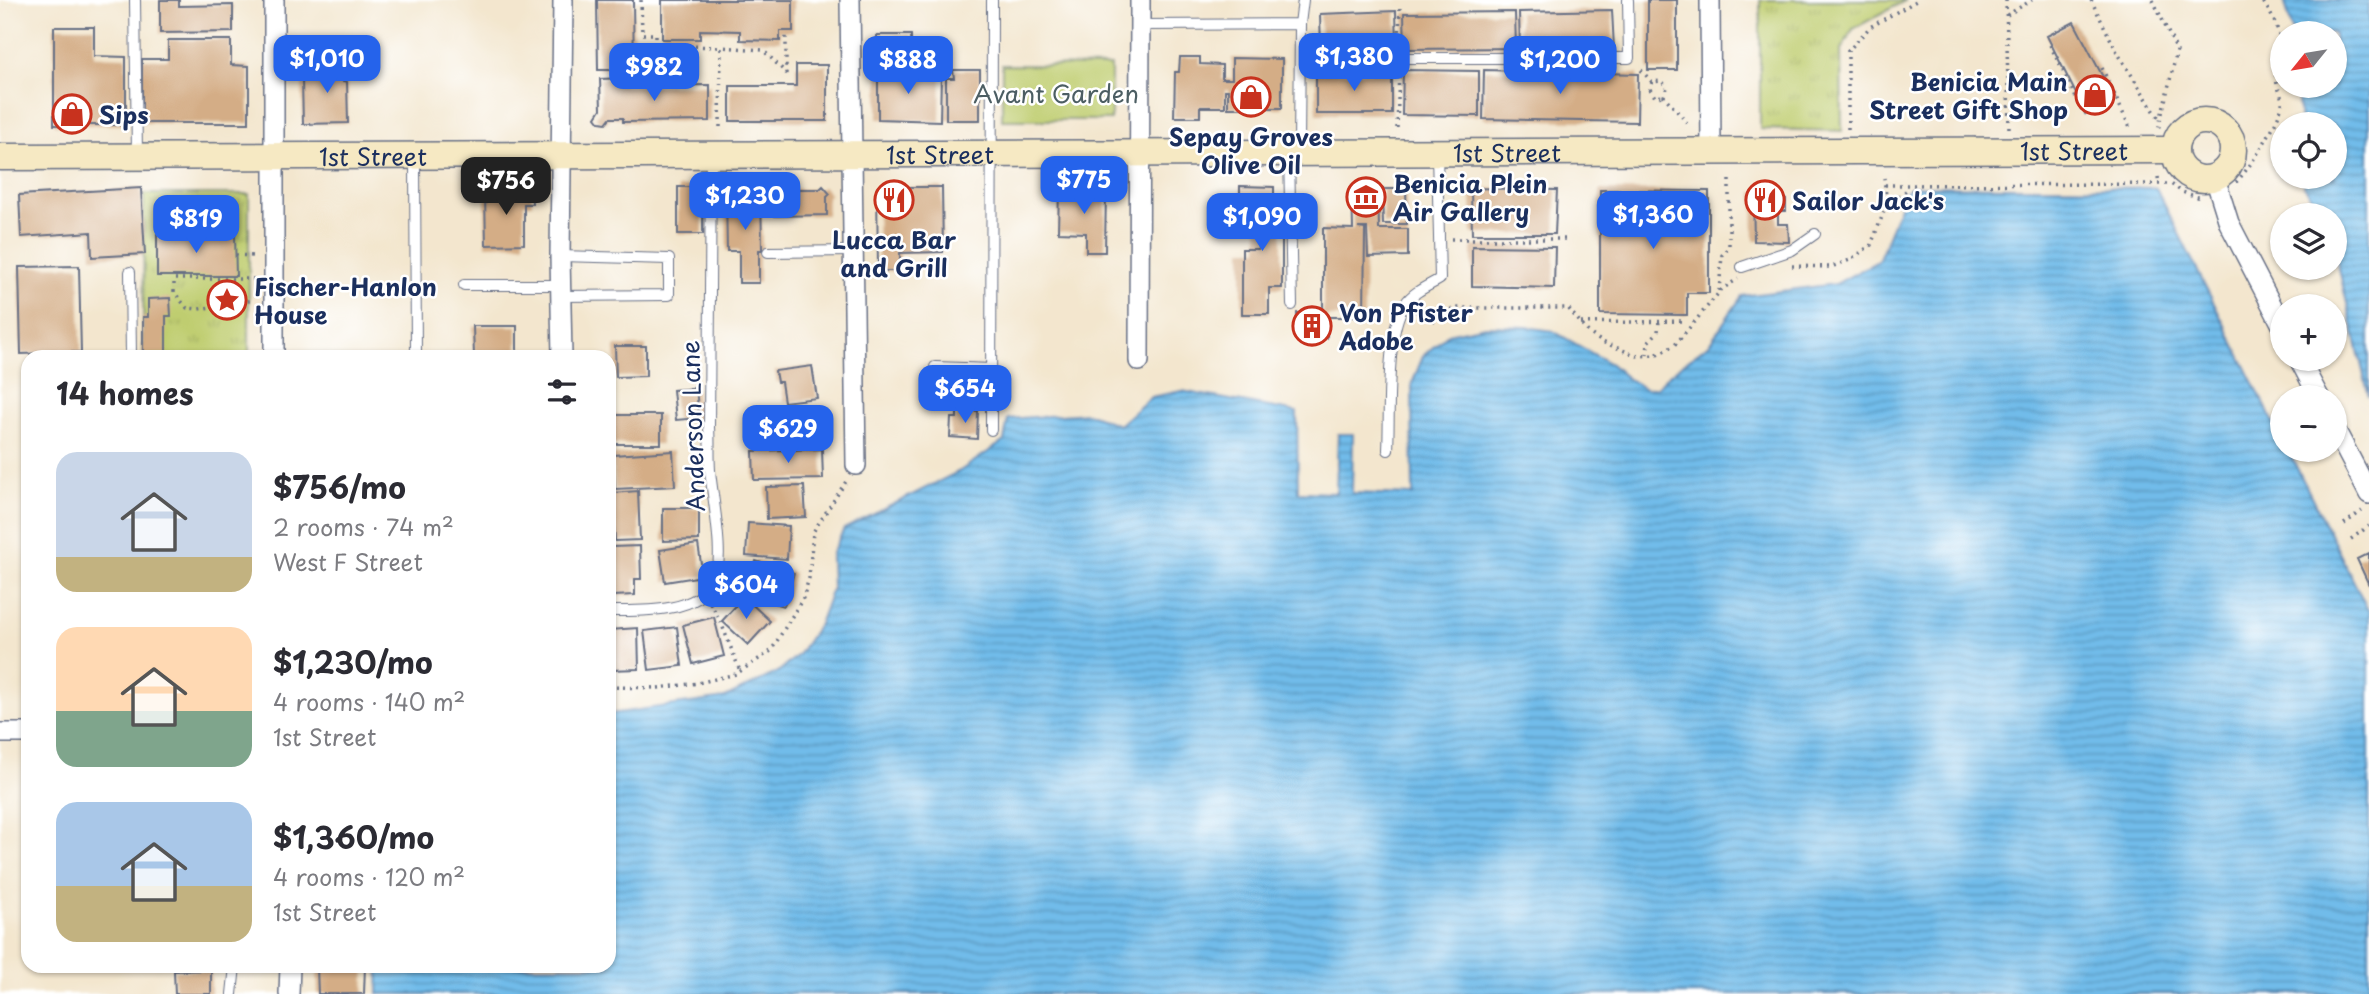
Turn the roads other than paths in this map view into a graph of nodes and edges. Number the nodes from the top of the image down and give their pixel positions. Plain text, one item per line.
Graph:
1 (135, 0) edge
2 (274, 0) edge
3 (563, 0) edge
4 (850, 0) edge
5 (992, 0) edge
6 (1140, 0) edge
7 (1303, 0) edge
8 (1628, 0) edge
9 (1710, 0) edge
10 (1300, 24) junction
11 (1141, 25) junction
12 (1300, 58) junction
13 (2167, 149) junction
14 (1437, 152) junction
15 (1711, 152) junction
16 (992, 153) junction
17 (1141, 153) junction
18 (1294, 153) junction
19 (561, 154) junction
20 (711, 154) junction
21 (851, 154) junction
22 (274, 155) junction
23 (415, 155) junction
24 (138, 156) junction
25 (0, 157) edge
26 (2217, 186) junction
27 (1815, 234) dead end
28 (853, 251) junction
29 (768, 252) dead end
30 (560, 256) junction
31 (1742, 267) dead end
32 (130, 272) dead end
33 (464, 285) dead end
34 (561, 290) junction
35 (2270, 303) edge
36 (1292, 305) dead end
37 (131, 350) edge
38 (274, 350) edge
39 (416, 350) edge
40 (562, 350) edge
41 (1139, 361) dead end
42 (935, 367) dead end
43 (992, 369) junction
44 (991, 430) dead end
45 (1388, 450) dead end
46 (2347, 452) edge
47 (856, 465) road end
48 (2369, 494) edge
49 (616, 611) edge
50 (0, 733) edge
51 (21, 733) edge
52 (234, 973) edge
53 (290, 973) edge
54 (232, 994) edge
55 (289, 994) edge

1 - 24 lane
2 - 22 street
3 - 19 street
4 - 21 street
5 - 16 lane
6 - 11 street
7 - 10 lane
8 - 12 lane
9 - 15 street
10 - 11 lane
10 - 12 lane
11 - 17 street
12 - 18 lane
13 - 15 main road, 1st Street
13 - 26 main road
13 - 26 main road
14 - 15 main road, 1st Street
14 - 18 main road, 1st Street
14 - 45 lane
16 - 17 main road, 1st Street
16 - 21 main road, 1st Street
16 - 43 lane
17 - 18 main road, 1st Street
17 - 41 street
18 - 36 lane
19 - 20 main road, 1st Street
19 - 23 main road, 1st Street
19 - 30 street
20 - 21 main road, 1st Street
20 - 49 lane, Anderson Lane
21 - 28 street
22 - 23 main road, 1st Street
22 - 24 main road, 1st Street
22 - 38 street
23 - 39 lane
24 - 25 main road, 1st Street
26 - 35 street
27 - 31 lane
28 - 29 lane
28 - 47 street
30 - 34 street
30 - 34 lane
32 - 37 lane
33 - 34 lane
34 - 40 street
42 - 43 lane
43 - 44 lane
46 - 48 street
50 - 51 street
52 - 54 lane
53 - 55 street

